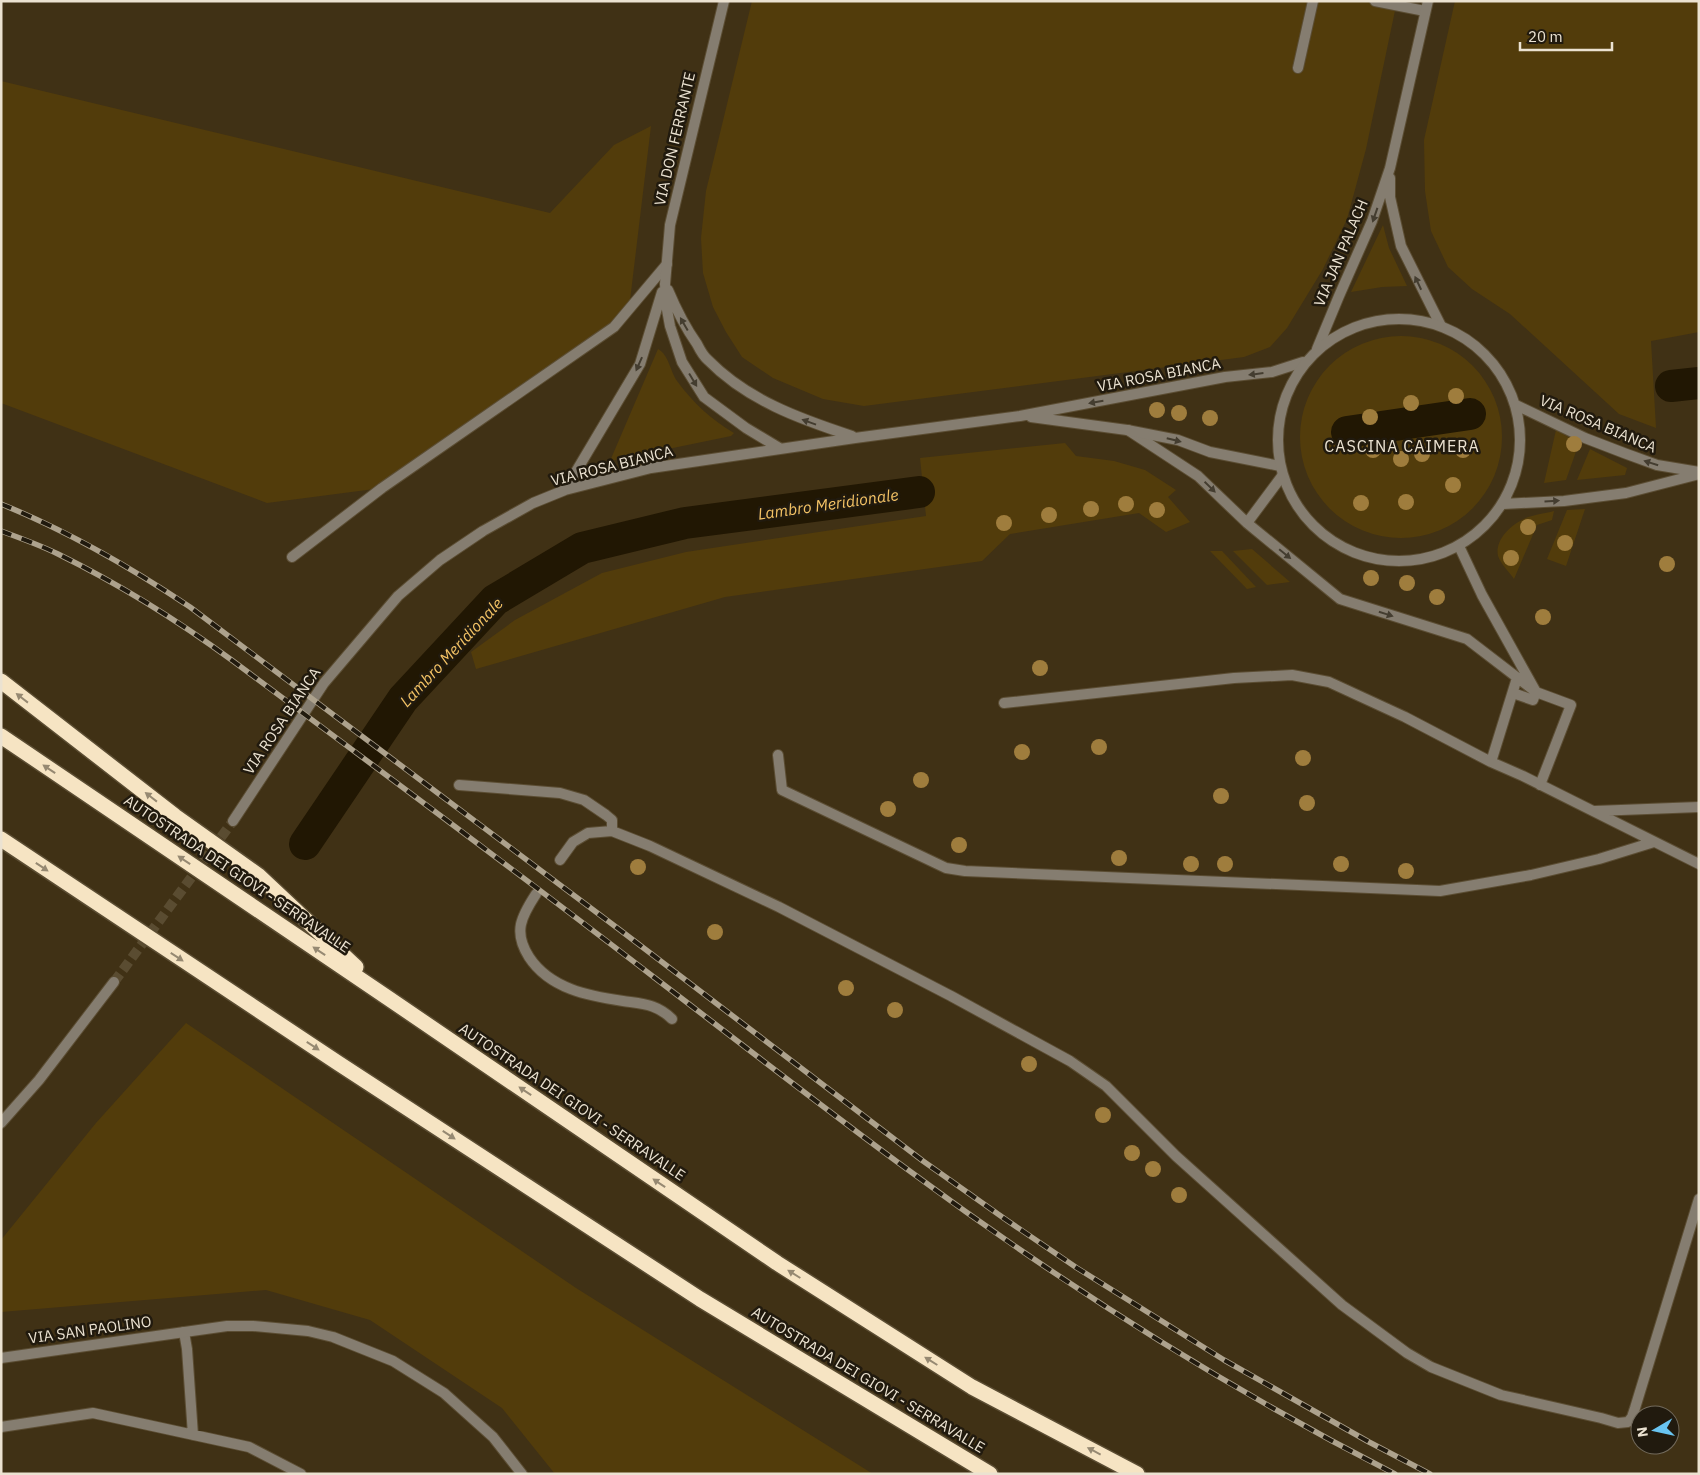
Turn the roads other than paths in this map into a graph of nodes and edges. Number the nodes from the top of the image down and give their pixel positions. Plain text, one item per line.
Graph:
1 (724, 1) edge
2 (1312, 1) edge
3 (1375, 1) edge
4 (1426, 6) edge
5 (1298, 68) dead end
6 (1390, 168) junction
7 (667, 264) junction
8 (665, 284) junction
9 (1441, 326) junction
10 (1317, 348) junction
11 (1303, 362) junction
12 (1516, 405) junction
13 (1020, 416) junction
14 (1127, 430) junction
15 (855, 438) junction
16 (781, 449) junction
17 (1281, 471) junction
18 (1699, 473) edge
19 (565, 490) junction
20 (1503, 504) junction
21 (1248, 523) junction
22 (1459, 546) junction
23 (292, 557) dead end
24 (1517, 678) junction
25 (1, 681) edge
26 (1536, 692) junction
27 (1513, 693) junction
28 (1004, 703) dead end
29 (1, 736) edge
30 (778, 755) dead end
31 (1491, 762) junction
32 (459, 785) dead end
33 (1540, 785) junction
34 (1699, 807) edge
35 (1592, 811) junction
36 (233, 820) tunnel mouth
37 (612, 831) junction
38 (1, 839) edge
39 (1654, 842) junction
40 (560, 860) dead end
41 (1699, 864) edge
42 (536, 894) dead end
43 (114, 982) tunnel mouth
44 (388, 998) junction
45 (672, 1019) dead end
46 (1, 1123) edge
47 (1699, 1199) edge
48 (184, 1332) junction
49 (1, 1358) edge
50 (1, 1427) edge
51 (193, 1434) junction
52 (301, 1474) edge
53 (522, 1474) edge
54 (990, 1474) edge
55 (1137, 1474) edge

1 - 7 street, VIA DON FERRANTE
2 - 5 street
3 - 4 street, VIA JAN PALACH
4 - 6 street, VIA JAN PALACH
9 -> 6 street, VIA JAN PALACH
6 -> 10 street, VIA JAN PALACH
7 - 8 street, VIA DON FERRANTE
7 - 23 street
15 -> 8 street, VIA DON FERRANTE
8 -> 16 street, VIA DON FERRANTE
8 -> 19 street, VIA DON FERRANTE
9 - 10 street, VIA ROSA BIANCA
9 - 12 street, VIA ROSA BIANCA
10 - 11 street, VIA ROSA BIANCA
11 -> 13 street, VIA ROSA BIANCA
11 - 17 street, VIA ROSA BIANCA
18 -> 12 street, VIA ROSA BIANCA
12 - 20 street, VIA ROSA BIANCA
13 - 14 street, VIA ROSA BIANCA
13 - 15 street, VIA ROSA BIANCA
14 -> 17 street, VIA ROSA BIANCA
14 -> 21 street
15 - 16 street, VIA ROSA BIANCA
16 - 19 street, VIA ROSA BIANCA
17 - 21 street
17 - 22 street, VIA ROSA BIANCA
20 -> 18 street, VIA ROSA BIANCA
19 - 36 street, VIA ROSA BIANCA
20 - 22 street, VIA ROSA BIANCA
21 -> 24 street
22 - 26 street
24 - 26 street
24 - 27 street
44 -> 25 highway
26 - 27 street
26 - 33 street
27 - 31 street
28 - 31 street
44 -> 29 highway, AUTOSTRADA DEI GIOVI - SERRAVALLE
30 - 39 street
31 - 33 street
32 - 37 street
33 - 35 street
34 - 35 street
35 - 39 street
37 - 40 street
37 - 47 street
38 -> 54 highway, AUTOSTRADA DEI GIOVI - SERRAVALLE
39 - 41 street
42 - 45 street
43 - 46 street
55 -> 44 highway, AUTOSTRADA DEI GIOVI - SERRAVALLE
48 - 49 street, VIA SAN PAOLINO
48 - 51 street
48 - 53 street, VIA SAN PAOLINO
50 - 51 street
51 - 52 street

